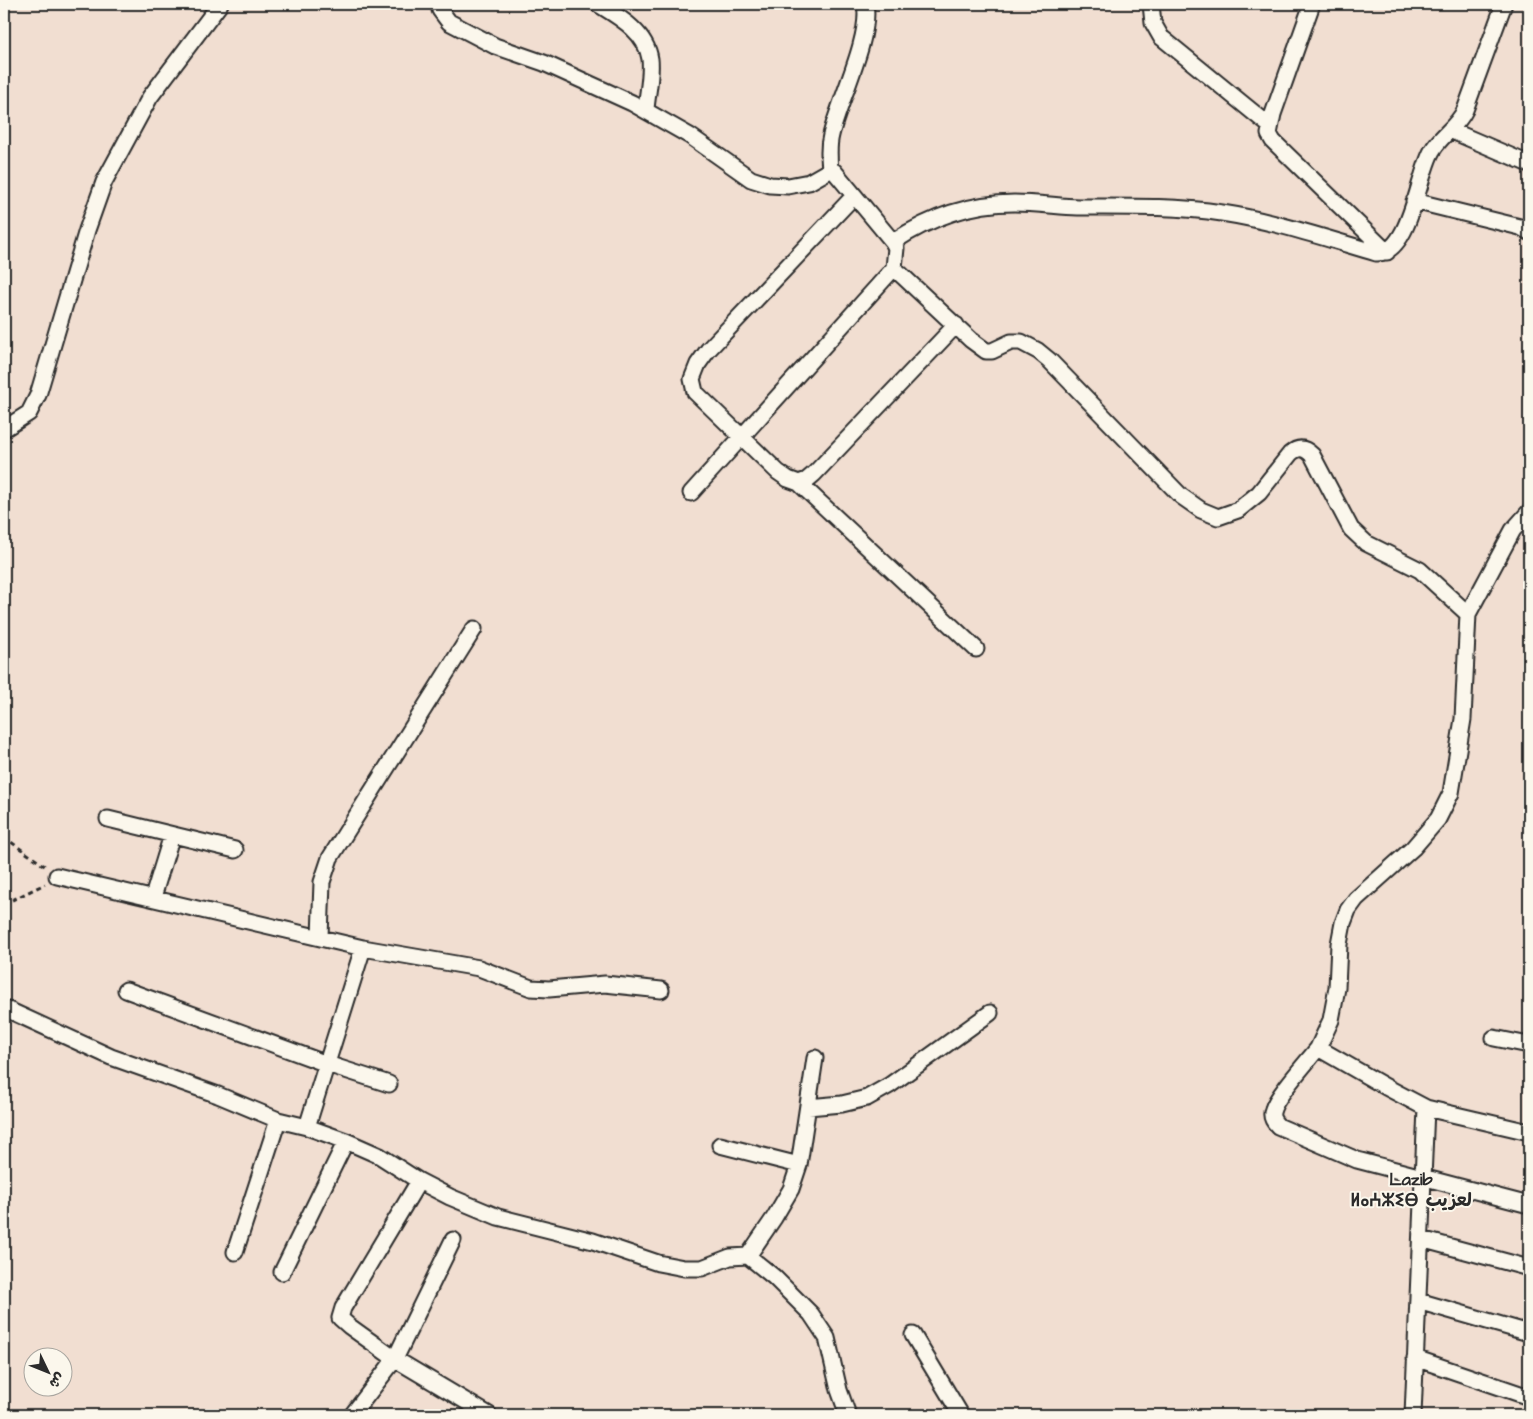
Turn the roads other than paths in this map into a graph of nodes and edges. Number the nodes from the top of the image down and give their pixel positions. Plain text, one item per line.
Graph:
1 (220, 4) edge
2 (442, 4) edge
3 (598, 4) edge
4 (865, 4) edge
5 (1151, 4) edge
6 (1312, 4) edge
7 (1504, 4) edge
8 (646, 110) junction
9 (1270, 126) junction
10 (1450, 130) junction
11 (1529, 164) edge
12 (830, 170) junction
13 (854, 196) junction
14 (1414, 201) junction
15 (1529, 232) edge
16 (893, 242) junction
17 (1387, 252) junction
18 (894, 268) junction
19 (956, 325) junction
20 (4, 429) edge
21 (741, 437) junction
22 (799, 482) junction
23 (691, 493) dead end
24 (1529, 512) edge
25 (1468, 614) junction
26 (474, 628) dead end
27 (976, 649) dead end
28 (108, 819) dead end
29 (172, 835) junction
30 (235, 850) dead end
31 (57, 876) road end
32 (153, 898) junction
33 (320, 937) junction
34 (363, 948) junction
35 (126, 990) dead end
36 (661, 990) dead end
37 (4, 1008) edge
38 (990, 1012) dead end
39 (1494, 1038) dead end
40 (1529, 1045) edge
41 (1318, 1048) junction
42 (815, 1058) dead end
43 (327, 1064) junction
44 (389, 1084) dead end
45 (808, 1107) junction
46 (1426, 1108) junction
47 (278, 1120) junction
48 (307, 1127) junction
49 (1529, 1132) edge
50 (346, 1140) junction
51 (720, 1145) dead end
52 (799, 1165) junction
53 (1424, 1178) junction
54 (419, 1181) junction
55 (1529, 1205) edge
56 (1421, 1239) junction
57 (453, 1240) dead end
58 (235, 1252) dead end
59 (748, 1256) junction
60 (1529, 1268) edge
61 (282, 1272) dead end
62 (1418, 1301) junction
63 (1529, 1332) edge
64 (914, 1335) dead end
65 (1415, 1358) junction
66 (395, 1359) junction
67 (1529, 1397) edge
68 (352, 1415) edge
69 (489, 1415) edge
70 (848, 1415) edge
71 (961, 1415) edge
72 (1413, 1415) edge

1 - 20 street
2 - 8 street
3 - 8 street
4 - 12 street
5 - 9 street
6 - 9 street
7 - 10 street
8 - 12 street
9 - 17 street
10 - 11 street
10 - 14 street
12 - 13 street
13 - 16 street
13 - 21 street
14 - 15 street
14 - 17 street
16 - 17 street
16 - 18 street
18 - 19 street
18 - 21 street
19 - 22 street
19 - 25 street
21 - 22 street
21 - 23 street
22 - 27 street
24 - 25 street
25 - 41 street
26 - 33 street
28 - 29 street
29 - 30 street
29 - 32 street
31 - 32 street
32 - 33 street
33 - 34 street
34 - 36 street
34 - 43 street
35 - 43 street
37 - 47 street
38 - 45 street
39 - 40 street
41 - 46 street
41 - 53 street
42 - 45 street
43 - 44 street
43 - 48 street
45 - 52 street
46 - 49 street
46 - 53 street
47 - 48 street
47 - 58 street
48 - 50 street
50 - 54 street
50 - 61 street
51 - 52 street
52 - 59 street
53 - 55 street
53 - 56 street
54 - 59 street
54 - 66 street
56 - 60 street
56 - 62 street
57 - 66 street
59 - 70 street
62 - 63 street
62 - 65 street
64 - 71 street
65 - 67 street
65 - 72 street
66 - 68 street
66 - 69 street

